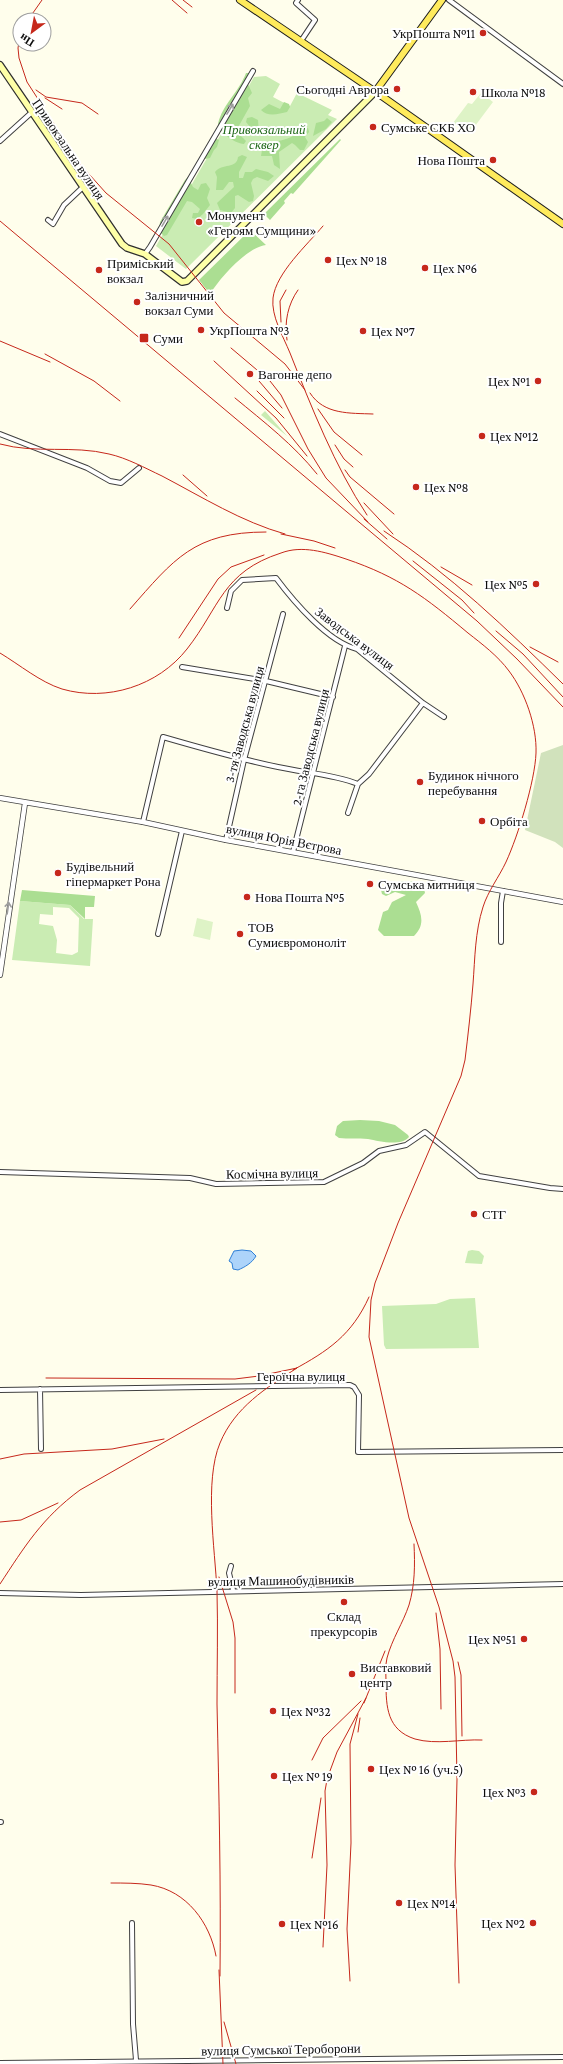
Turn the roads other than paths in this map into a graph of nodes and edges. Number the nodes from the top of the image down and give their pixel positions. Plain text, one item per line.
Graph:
1 (240, 0) edge
2 (442, 0) edge
3 (449, 0) edge
4 (297, 2) edge
5 (301, 41) junction
6 (0, 65) edge
7 (253, 71) dead end
8 (563, 84) edge
9 (375, 92) junction
10 (32, 113) junction
11 (0, 141) edge
12 (82, 188) junction
13 (48, 220) dead end
14 (563, 224) edge
15 (144, 254) junction
16 (0, 434) edge
17 (139, 468) dead end
18 (227, 608) dead end
19 (283, 614) dead end
20 (346, 646) junction
21 (182, 667) dead end
22 (266, 681) junction
23 (333, 697) junction
24 (423, 703) junction
25 (444, 717) dead end
26 (244, 760) junction
27 (312, 774) junction
28 (358, 784) junction
29 (0, 798) edge
30 (25, 803) junction
31 (348, 813) dead end
32 (143, 822) junction
33 (182, 830) junction
34 (226, 840) junction
35 (293, 852) junction
36 (503, 891) junction
37 (563, 902) edge
38 (158, 934) dead end
39 (501, 942) dead end
40 (2, 954) edge
41 (0, 975) edge
42 (0, 1172) edge
43 (563, 1189) edge
44 (40, 1389) junction
45 (0, 1390) edge
46 (41, 1448) dead end
47 (563, 1450) edge
48 (231, 1566) dead end
49 (563, 1584) edge
50 (233, 1590) junction
51 (0, 1593) edge
52 (132, 1923) dead end
53 (563, 2057) edge
54 (136, 2060) junction
55 (0, 2062) edge

1 - 5 main road
2 - 9 main road
3 - 8 street
4 - 5 street
5 - 9 main road
6 - 10 main road, Привокзальна вулиця
15 -> 7 street
9 - 14 main road
9 - 15 main road
10 - 11 street
10 - 12 main road, Привокзальна вулиця
12 - 13 street
12 - 15 main road, Привокзальна вулиця
16 - 17 street
18 - 20 street, Заводська вулиця
19 - 22 street, 3-тя Заводська вулиця
20 - 23 street, 2-га Заводська вулиця
20 - 24 street, Заводська вулиця
21 - 22 street
22 - 23 street
22 - 26 street, 3-тя Заводська вулиця
23 - 27 street, 2-га Заводська вулиця
24 - 25 street, Заводська вулиця
24 - 28 street
26 - 27 street
26 - 32 street
26 - 34 street, 3-тя Заводська вулиця
27 - 28 street
27 - 35 street, 2-га Заводська вулиця
28 - 31 street
29 - 30 street, вулиця Юрія Вєтрова
30 - 32 street, вулиця Юрія Вєтрова
40 -> 30 street
32 - 33 street, вулиця Юрія Вєтрова
33 - 34 street, вулиця Юрія Вєтрова
33 - 38 street
34 - 35 street, вулиця Юрія Вєтрова
35 - 36 street, вулиця Юрія Вєтрова
36 - 37 street, вулиця Юрія Вєтрова
36 - 39 street
40 - 41 street
42 - 43 street, Космічна вулиця
44 - 45 street, Героїчна вулиця
44 - 46 street
44 - 47 street, Героїчна вулиця
48 - 50 street
49 - 50 street, вулиця Машинобудівників
50 - 51 street, вулиця Машинобудівників
52 - 54 street
53 - 54 street, вулиця Сумської Тероборони
54 - 55 street, вулиця Сумської Тероборони

